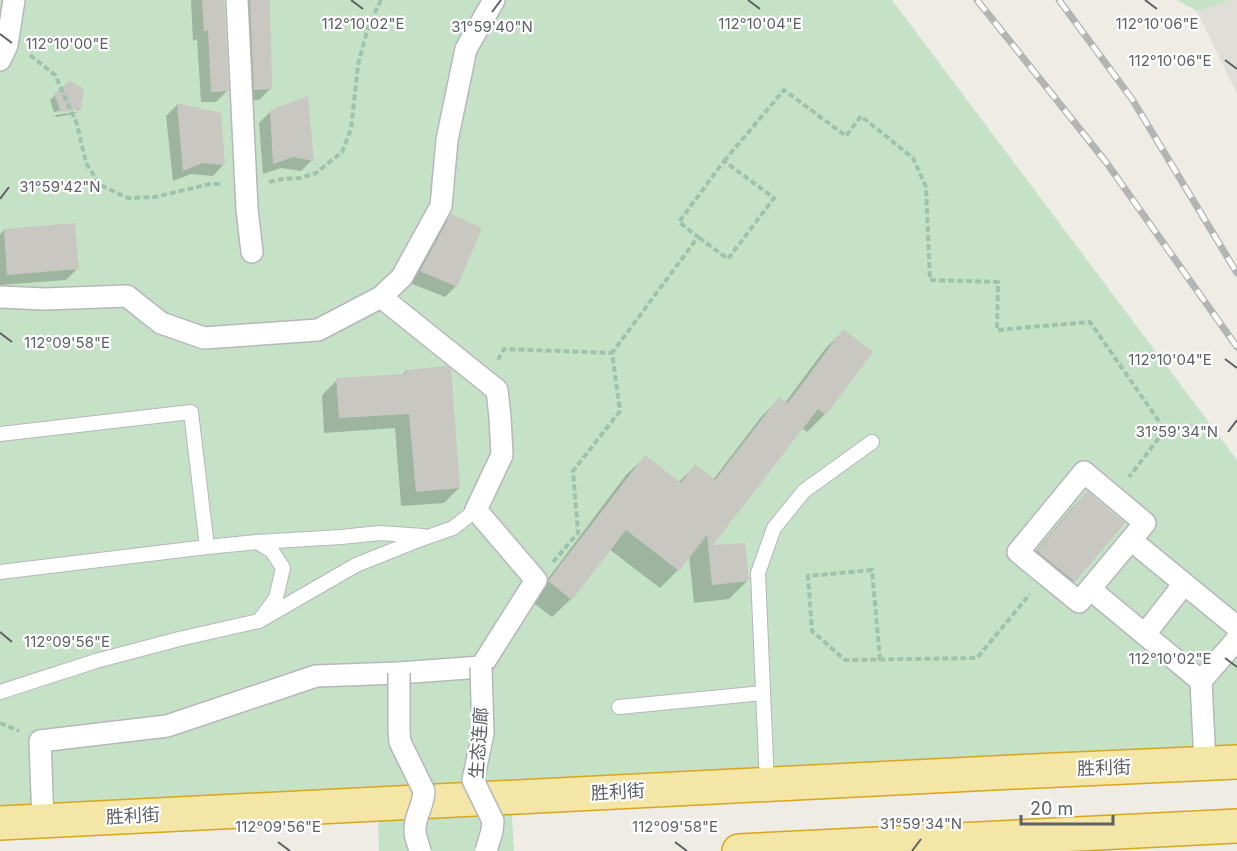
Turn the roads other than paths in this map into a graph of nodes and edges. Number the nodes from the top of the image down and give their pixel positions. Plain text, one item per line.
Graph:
1 (14, 0) edge
2 (237, 0) edge
3 (494, 0) edge
4 (4, 53) edge
5 (252, 252) dead end
6 (0, 297) edge
7 (381, 297) junction
8 (0, 434) edge
9 (872, 442) dead end
10 (476, 510) junction
11 (429, 536) junction
12 (1131, 540) junction
13 (257, 542) junction
14 (207, 547) junction
15 (0, 572) edge
16 (1184, 584) junction
17 (1090, 589) junction
18 (259, 621) junction
19 (1237, 627) edge
20 (1144, 634) junction
21 (1237, 639) edge
22 (481, 667) junction
23 (399, 673) junction
24 (1201, 681) junction
25 (0, 692) edge
26 (763, 693) junction
27 (619, 708) dead end
28 (1237, 762) edge
29 (1205, 763) junction
30 (767, 784) junction
31 (43, 821) junction
32 (0, 823) edge
33 (1237, 825) edge
34 (420, 851) edge
35 (486, 851) edge
36 (739, 851) edge

1 - 4 street
2 - 5 street
3 - 7 street
6 - 7 street
7 - 10 street
8 - 14 lane
9 - 26 lane
10 - 11 lane
10 - 22 street
11 - 13 lane
11 - 18 lane
12 - 16 street
12 - 17 street
12 - 17 street
13 - 14 lane
13 - 18 lane
14 - 15 lane
16 - 19 street
16 - 20 street
17 - 20 street
18 - 25 lane
20 - 24 street
21 - 24 street
22 - 23 street
22 - 35 street, 生态连廊, bridge
23 - 31 street
23 - 34 street, bridge
24 - 29 street
26 - 27 lane
26 - 30 lane
28 - 29 highway, 胜利街
29 - 30 highway, 胜利街
30 - 31 highway, 胜利街
31 - 32 highway, 胜利街
33 - 36 highway

